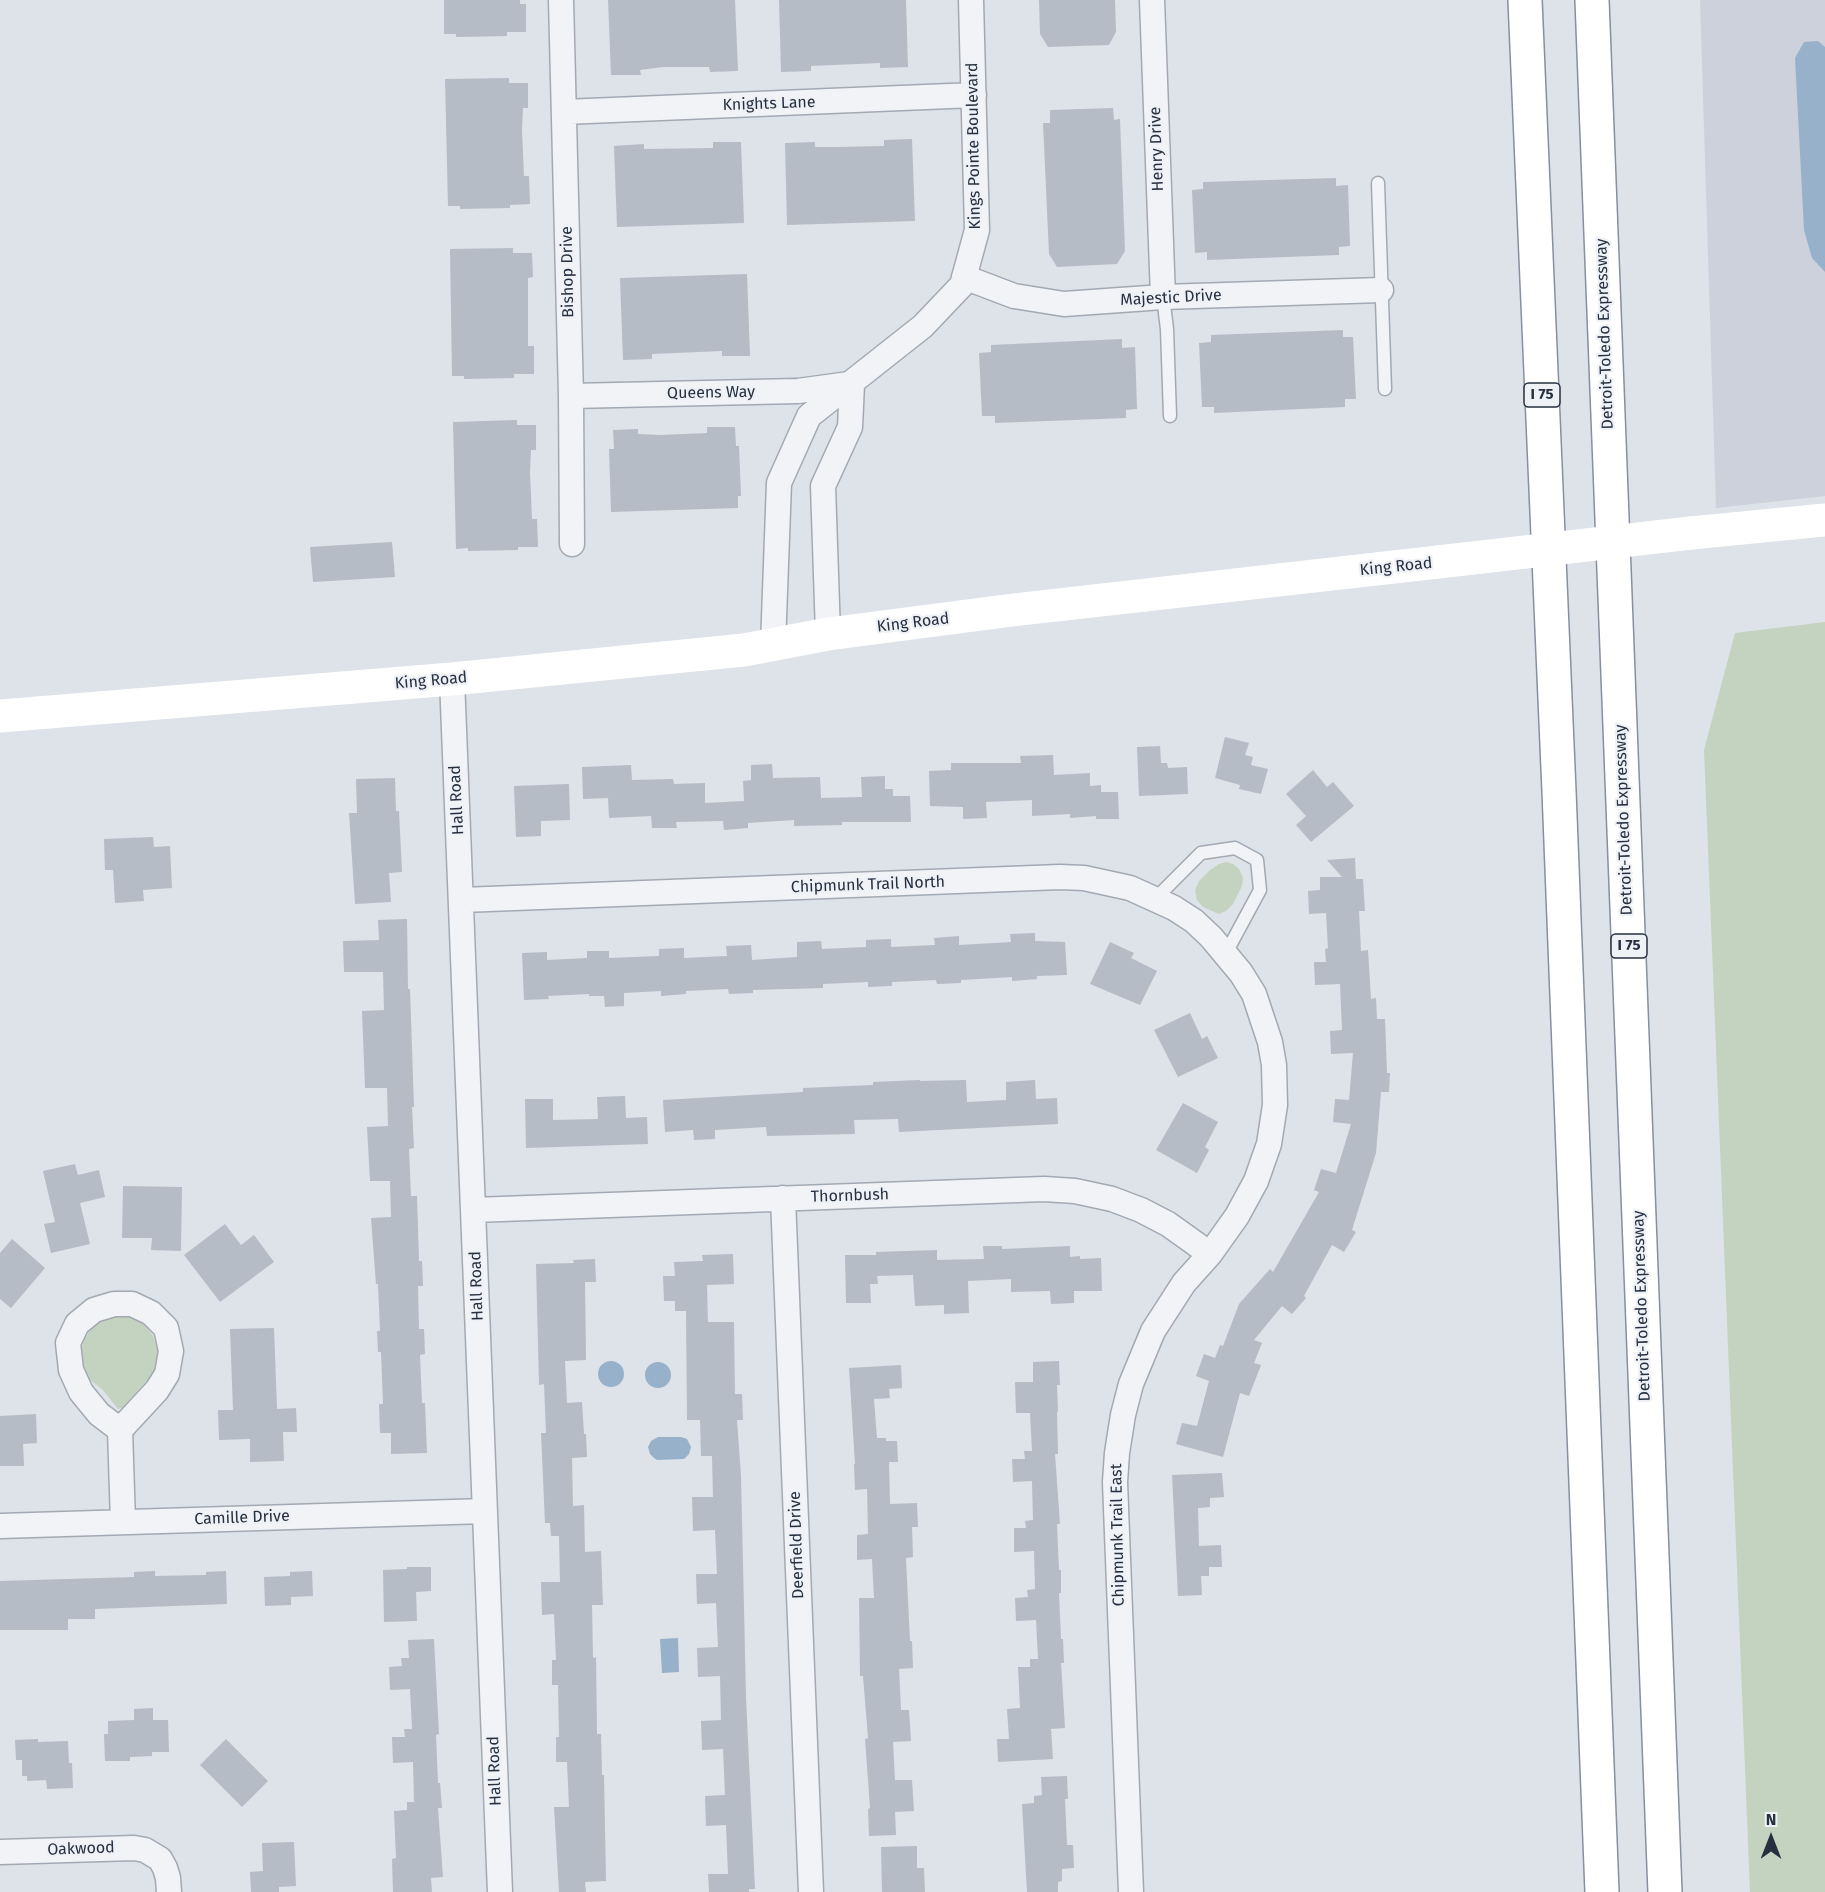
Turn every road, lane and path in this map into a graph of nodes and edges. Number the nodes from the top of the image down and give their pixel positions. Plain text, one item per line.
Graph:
1 (561, 0) edge
2 (971, 0) edge
3 (1152, 0) edge
4 (1525, 0) edge
5 (1592, 0) edge
6 (974, 95) junction
7 (564, 112) junction
8 (1378, 183) dead end
9 (964, 277) junction
10 (1382, 290) junction
11 (1162, 297) junction
12 (852, 384) junction
13 (1386, 389) dead end
14 (571, 396) junction
15 (1170, 417) dead end
16 (1825, 520) edge
17 (572, 544) dead end
18 (828, 634) junction
19 (773, 645) junction
20 (452, 679) junction
21 (0, 716) edge
22 (1156, 898) junction
23 (462, 900) junction
24 (1226, 953) junction
25 (1241, 973) joint
26 (783, 1198) junction
27 (474, 1210) junction
28 (1210, 1254) junction
29 (120, 1430) junction
30 (485, 1511) junction
31 (123, 1522) junction
32 (0, 1526) edge
33 (0, 1852) edge
34 (169, 1892) edge
35 (500, 1892) edge
36 (812, 1892) edge
37 (1131, 1892) edge
38 (1602, 1892) edge
39 (1665, 1892) edge

1 - 7 street, Bishop Drive
2 - 6 street, Kings Pointe Boulevard
3 - 11 street, Henry Drive
4 - 38 main road, I 75
5 - 39 main road, Detroit-Toledo Expressway / I 75
6 - 7 street, Knights Lane
6 - 9 street, Kings Pointe Boulevard
7 - 14 street, Bishop Drive
8 - 10 lane
9 - 11 street, Majestic Drive
9 - 12 street, Kings Pointe Boulevard
10 - 11 street, Majestic Drive
10 - 13 lane
11 - 15 lane
12 - 14 street, Queens Way
12 - 18 street
12 - 19 street, Kings Pointe Boulevard
14 - 17 street, Bishop Drive
16 - 18 main road, King Road, bridge
18 - 19 main road, King Road
19 - 20 main road, King Road
20 - 21 main road, King Road
20 - 23 street, Hall Road
22 - 23 street, Chipmunk Trail North
22 - 24 street, Chipmunk Trail North
22 - 24 lane
23 - 27 street, Hall Road
24 - 25 street, Chipmunk Trail North
25 - 28 street, Chipmunk Trail East
26 - 27 street, Thornbush
26 - 28 street, Thornbush
26 - 36 street, Deerfield Drive
27 - 30 street, Hall Road
28 - 37 street, Chipmunk Trail East
29 - 29 street
29 - 31 street
30 - 31 street, Camille Drive
30 - 35 street, Hall Road
31 - 32 street, Camille Drive
33 - 34 street, Oakwood

